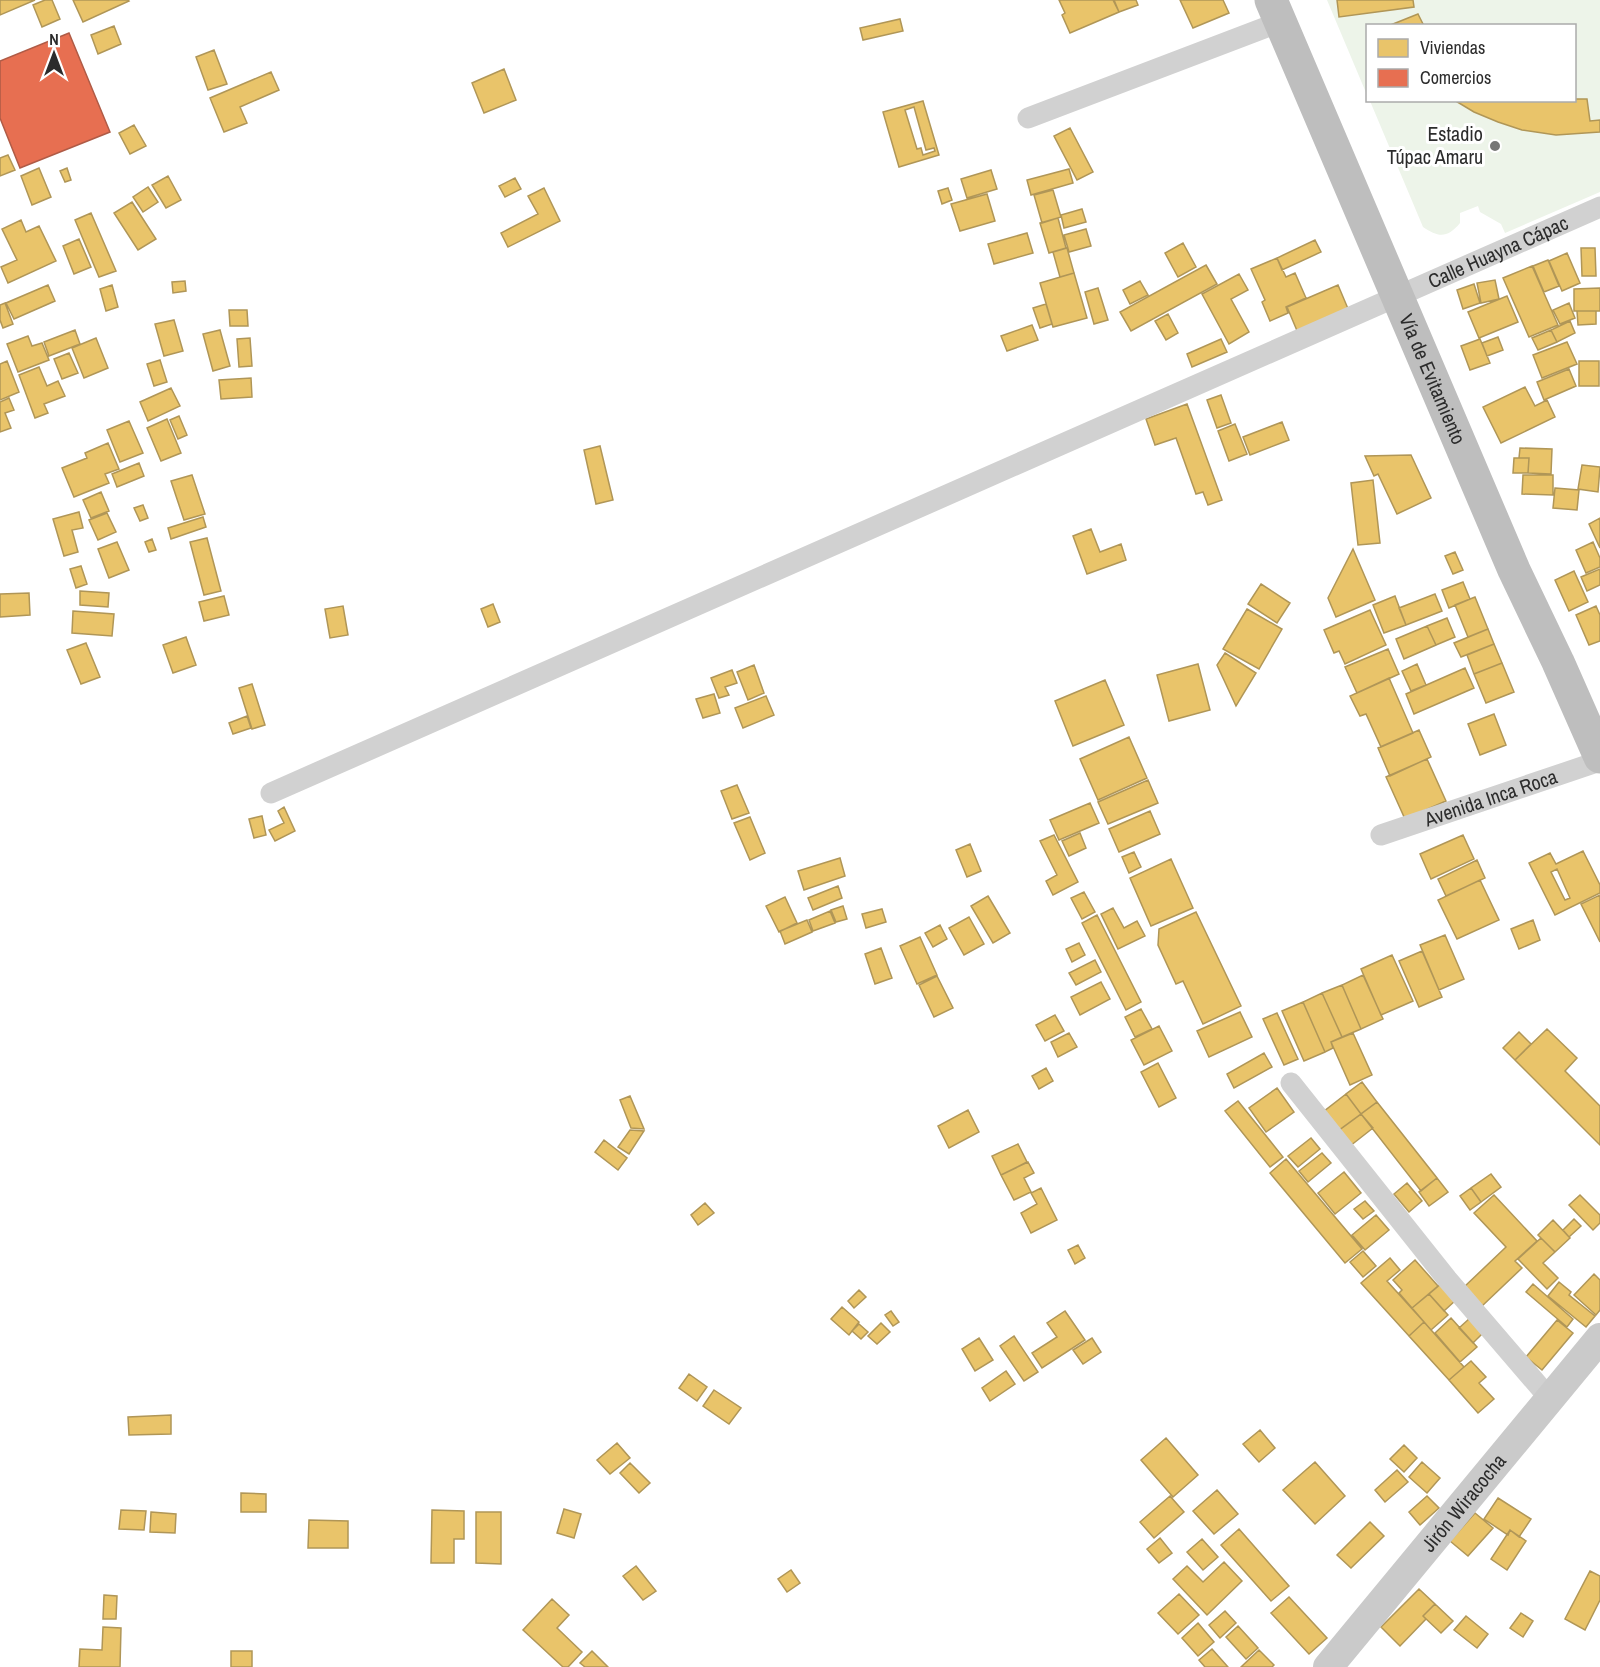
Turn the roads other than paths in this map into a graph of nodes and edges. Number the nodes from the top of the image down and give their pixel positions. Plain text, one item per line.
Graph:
1 (1276, 11) edge
2 (1028, 118) dead end
3 (1600, 207) edge
4 (1396, 296) junction
5 (1600, 757) edge
6 (1600, 761) edge
7 (271, 793) dead end
8 (1381, 835) dead end
9 (1291, 1083) dead end
10 (1600, 1338) edge
11 (1550, 1399) junction
12 (1328, 1667) edge

1 - 2 street
1 - 4 highway, Vía de Evitamiento
3 - 4 street, Calle Huayna Cápac
4 - 5 highway, Vía de Evitamiento
4 - 7 street, Calle Huayna Cápac
6 - 8 street, Avenida Inca Roca
9 - 11 street
10 - 11 street, Jirón Wiracocha
11 - 12 street, Jirón Wiracocha

